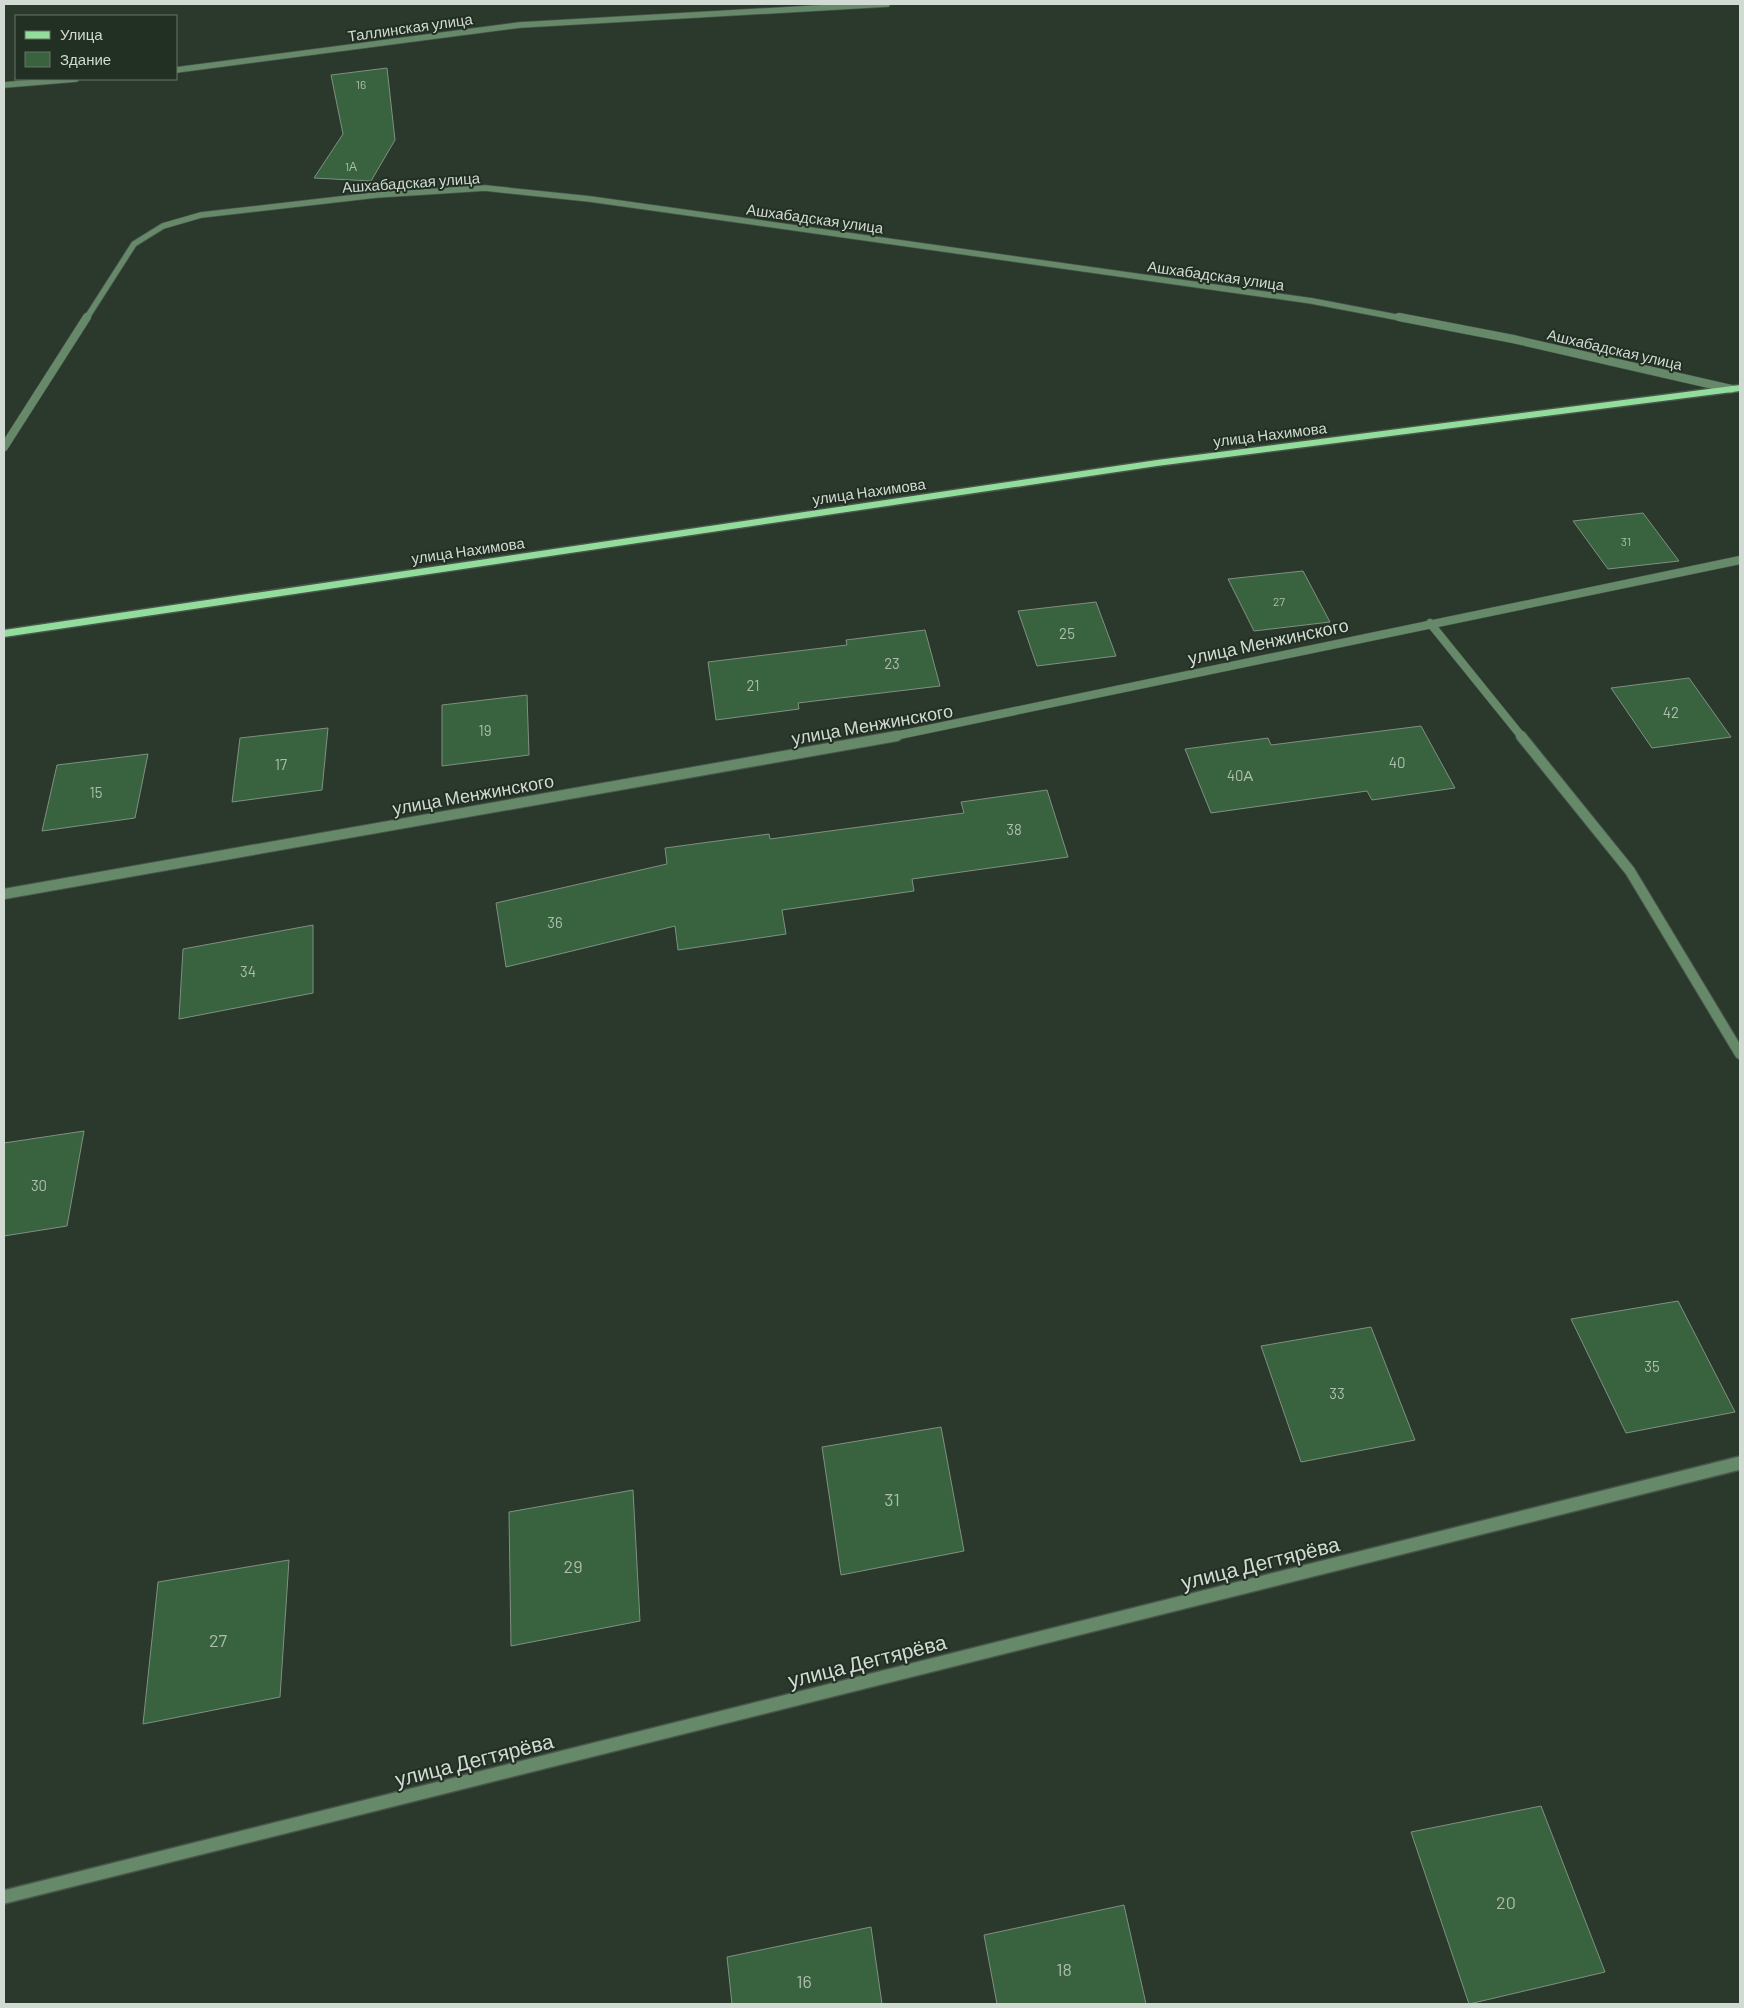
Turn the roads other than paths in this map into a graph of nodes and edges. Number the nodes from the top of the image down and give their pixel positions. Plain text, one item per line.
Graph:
1 (887, 4) edge
2 (178, 70) edge
3 (64, 80) edge
4 (4, 85) edge
5 (1736, 389) edge
6 (4, 447) edge
7 (1740, 560) edge
8 (1430, 623) junction
9 (4, 634) edge
10 (4, 894) edge
11 (1740, 1054) edge
12 (1740, 1463) edge
13 (4, 1897) edge

1 - 2 street, Таллинская улица
3 - 4 street
5 - 6 street, Ашхабадская улица
5 - 9 main road, улица Нахимова
7 - 8 street, улица Менжинского
8 - 10 street, улица Менжинского
8 - 11 street
12 - 13 street, улица Дегтярёва

